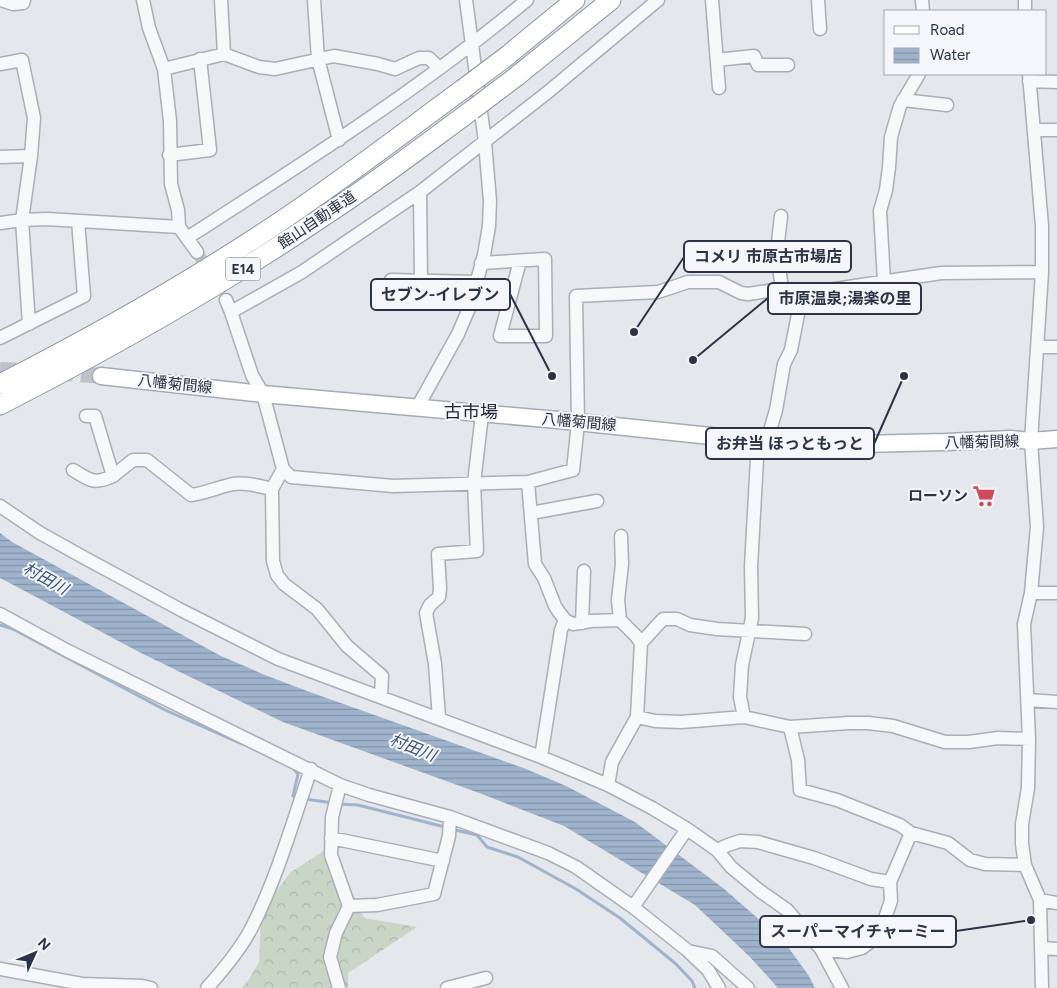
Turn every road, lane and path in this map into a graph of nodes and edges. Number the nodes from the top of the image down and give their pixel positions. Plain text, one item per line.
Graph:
1 (1, 0) edge
2 (24, 0) edge
3 (143, 0) edge
4 (221, 0) edge
5 (314, 0) edge
6 (466, 0) edge
7 (527, 0) edge
8 (575, 0) edge
9 (611, 0) edge
10 (658, 0) edge
11 (712, 0) edge
12 (818, 0) edge
13 (820, 29) dead end
14 (472, 44) junction
15 (224, 54) junction
16 (200, 59) junction
17 (318, 59) junction
18 (717, 60) junction
19 (0, 64) edge
20 (788, 65) dead end
21 (439, 68) junction
22 (164, 69) junction
23 (917, 75) edge
24 (1029, 78) edge
25 (1057, 82) edge
26 (719, 88) dead end
27 (903, 100) junction
28 (947, 105) dead end
29 (1035, 130) junction
30 (1057, 130) edge
31 (339, 140) junction
32 (485, 142) junction
33 (169, 155) junction
34 (31, 156) junction
35 (0, 157) edge
36 (420, 192) junction
37 (781, 216) dead end
38 (22, 220) junction
39 (78, 221) junction
40 (0, 222) edge
41 (179, 227) junction
42 (188, 238) junction
43 (197, 252) tunnel mouth
44 (520, 261) junction
45 (481, 263) junction
46 (1042, 272) junction
47 (391, 280) dead end
48 (421, 280) junction
49 (884, 281) junction
50 (476, 282) junction
51 (782, 289) junction
52 (802, 294) junction
53 (29, 324) junction
54 (0, 338) edge
55 (1037, 347) junction
56 (1057, 347) edge
57 (101, 376) tunnel mouth
58 (0, 384) edge
59 (263, 394) junction
60 (0, 405) edge
61 (417, 408) junction
62 (482, 414) junction
63 (86, 416) dead end
64 (578, 422) junction
65 (1057, 439) edge
66 (763, 441) junction
67 (1031, 441) junction
68 (283, 469) junction
69 (73, 470) dead end
70 (112, 476) junction
71 (528, 482) junction
72 (474, 484) junction
73 (272, 489) junction
74 (597, 501) dead end
75 (0, 506) edge
76 (531, 513) junction
77 (621, 536) dead end
78 (584, 571) dead end
79 (1031, 593) junction
80 (1057, 593) edge
81 (0, 614) edge
82 (565, 620) junction
83 (620, 620) junction
84 (582, 622) junction
85 (749, 630) junction
86 (805, 634) dead end
87 (641, 643) junction
88 (381, 696) junction
89 (1028, 700) junction
90 (1057, 702) edge
91 (637, 717) junction
92 (744, 717) junction
93 (439, 718) junction
94 (790, 727) junction
95 (1029, 739) junction
96 (542, 757) junction
97 (311, 769) junction
98 (340, 785) junction
99 (608, 785) junction
100 (450, 817) junction
101 (687, 829) junction
102 (911, 833) junction
103 (331, 838) junction
104 (717, 850) junction
105 (443, 861) junction
106 (1026, 865) junction
107 (890, 882) junction
108 (1040, 900) junction
109 (1057, 903) edge
110 (349, 906) junction
111 (633, 907) junction
112 (1041, 948) junction
113 (822, 949) junction
114 (1057, 949) edge
115 (687, 950) junction
116 (0, 969) edge
117 (486, 978) dead end
118 (151, 988) edge
119 (207, 988) edge
120 (339, 988) edge
121 (447, 988) edge
122 (719, 988) edge
123 (748, 988) edge
124 (842, 988) edge
125 (1042, 988) edge

1 - 2 street
3 - 22 street
4 - 15 street
5 - 17 street
6 - 14 street
7 - 14 street
8 - 58 highway, 館山自動車道 / E14, bridge
9 - 60 highway, 館山自動車道 / E14, bridge
10 - 32 street
11 - 18 street
12 - 13 street
14 - 21 street
14 - 32 street
15 - 16 street
15 - 17 street
16 - 22 street
16 - 33 street
17 - 21 street
17 - 31 street
18 - 20 street
18 - 26 street
19 - 34 street
21 - 31 street
22 - 33 street
23 - 27 street
24 - 25 street
24 - 29 street
27 - 28 street
27 - 49 street
29 - 30 street
29 - 46 street
31 - 42 street
32 - 36 street
32 - 45 street
33 - 41 street
34 - 35 street
34 - 38 street
36 - 48 street
36 - 59 street
37 - 51 street
38 - 39 street
38 - 40 street
38 - 53 street
39 - 41 street
39 - 53 street
41 - 42 street
42 - 43 street
44 - 44 street
44 - 45 street
45 - 50 street
46 - 49 street
46 - 55 street
47 - 48 street
48 - 50 street
49 - 52 street
50 - 61 street
51 - 52 street
51 - 64 street
52 - 66 street
53 - 54 street
55 - 56 street
55 - 67 street
57 - 59 main road, 八幡菊間線
59 - 61 main road, 八幡菊間線
59 - 68 street
61 - 62 main road, 八幡菊間線
62 - 64 main road, 八幡菊間線
62 - 72 street
63 - 70 street
64 - 66 main road, 八幡菊間線
64 - 71 street
65 - 67 main road, 八幡菊間線
66 - 67 main road, 八幡菊間線
66 - 85 street
67 - 79 street
68 - 72 street
68 - 73 street
69 - 70 street
70 - 73 street
71 - 72 street
71 - 76 street
72 - 93 street
73 - 88 street
74 - 76 street
75 - 88 street
76 - 82 street
77 - 83 street
78 - 84 street
79 - 80 street
79 - 89 street
81 - 97 street
82 - 84 street
82 - 96 street
83 - 84 street
83 - 87 street
85 - 86 street
85 - 87 street
85 - 92 street
87 - 91 street
88 - 93 street
89 - 90 street
89 - 95 street
91 - 92 street
91 - 99 street
92 - 94 street
93 - 96 street
94 - 95 street
94 - 102 street
95 - 106 street
96 - 99 street
97 - 98 street
97 - 119 street
98 - 100 street
98 - 103 street
99 - 101 street
100 - 105 street
100 - 111 street
101 - 104 street
101 - 111 street
102 - 106 street
102 - 107 street
103 - 105 street
103 - 110 street
104 - 107 street
104 - 113 street
105 - 110 street
106 - 108 street
107 - 113 street
108 - 109 street
108 - 112 street
110 - 120 street
111 - 115 street
112 - 114 street
112 - 125 street
113 - 124 street
115 - 122 street
115 - 123 street
116 - 118 street
117 - 121 street

